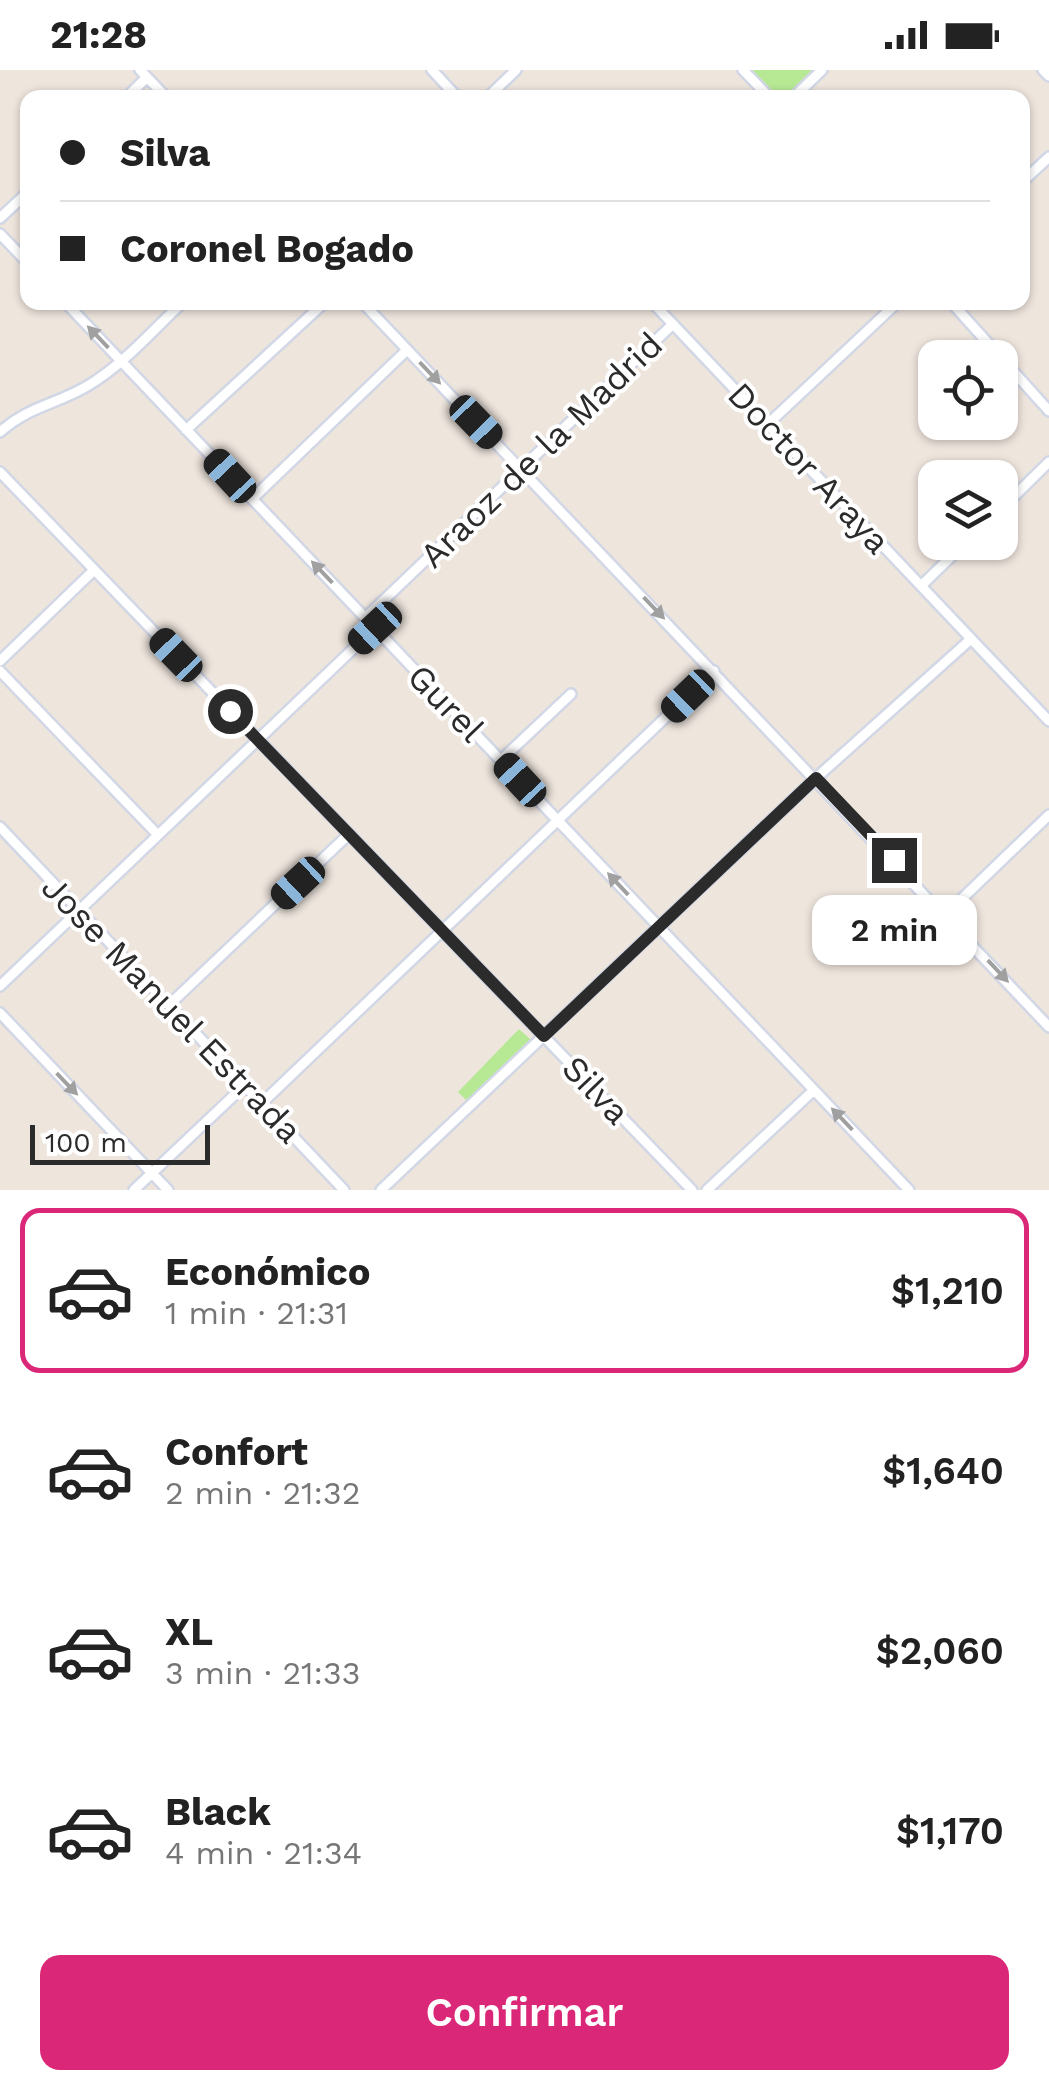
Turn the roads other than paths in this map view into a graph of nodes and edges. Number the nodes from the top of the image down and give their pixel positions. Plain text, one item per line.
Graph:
1 (432, 70) edge
2 (516, 70) edge
3 (743, 70) edge
4 (822, 70) edge
5 (1043, 70) edge
6 (1049, 76) edge
7 (451, 90) edge
8 (496, 90) edge
9 (762, 90) edge
10 (802, 90) edge
11 (1049, 157) edge
12 (1030, 175) edge
13 (20, 199) edge
14 (0, 218) edge
15 (0, 234) edge
16 (20, 254) edge
17 (73, 310) edge
18 (175, 310) edge
19 (316, 310) edge
20 (370, 310) edge
21 (660, 310) edge
22 (889, 310) edge
23 (959, 310) edge
24 (673, 324) junction
25 (408, 350) junction
26 (121, 361) junction
27 (1049, 411) edge
28 (768, 424) junction
29 (186, 430) junction
30 (0, 432) edge
31 (1049, 462) edge
32 (521, 469) junction
33 (0, 472) edge
34 (1018, 492) edge
35 (252, 499) junction
36 (948, 560) edge
37 (94, 570) junction
38 (921, 586) junction
39 (365, 618) junction
40 (375, 628) junction
41 (971, 639) junction
42 (0, 661) edge
43 (0, 671) edge
44 (714, 672) junction
45 (571, 694) dead end
46 (1049, 721) edge
47 (258, 740) junction
48 (501, 760) junction
49 (816, 778) junction
50 (1049, 816) edge
51 (558, 820) junction
52 (0, 827) edge
53 (158, 834) junction
54 (349, 834) junction
55 (79, 910) junction
56 (946, 914) junction
57 (659, 927) junction
58 (442, 930) junction
59 (0, 986) edge
60 (169, 1005) junction
61 (0, 1013) edge
62 (1049, 1027) edge
63 (544, 1036) junction
64 (245, 1085) junction
65 (814, 1090) junction
66 (262, 1103) junction
67 (152, 1173) junction
68 (134, 1190) edge
69 (168, 1190) edge
70 (344, 1190) edge
71 (382, 1190) edge
72 (692, 1190) edge
73 (708, 1190) edge
74 (909, 1190) edge

1 - 7 street
2 - 8 street
3 - 9 street
4 - 10 street
5 - 6 street
11 - 12 street
13 - 14 street
15 - 16 street
26 -> 17 street, Gurel
18 - 26 street
19 - 29 street
20 - 25 street
21 - 24 street, Doctor Araya
22 - 28 street
23 - 27 street
24 - 28 street, Doctor Araya
24 - 32 street, Araoz de la Madrid
25 -> 32 street
25 - 35 street
26 - 29 street, Gurel
26 - 30 street
28 - 38 street, Doctor Araya
29 - 35 street, Gurel
31 - 34 street
32 - 39 street, Araoz de la Madrid
32 -> 44 street
33 - 37 street, Silva
39 -> 35 street, Gurel
36 - 38 street
37 - 42 street
37 - 47 street, Silva
38 - 41 street, Doctor Araya
39 - 40 street, Gurel
40 - 47 street
40 - 48 street, Gurel
41 - 46 street, Doctor Araya
41 - 49 street
43 - 53 street
44 - 49 street
44 - 51 street
45 - 48 street
47 - 53 street
47 - 54 street, Silva
48 - 51 street, Gurel
49 - 56 street
49 - 57 street
50 - 56 street
57 -> 51 street, Gurel
51 - 58 street
52 - 55 street, Jose Manuel Estrada
53 - 55 street
54 - 58 street, Silva
54 - 60 street
55 - 59 street
55 - 60 street, Jose Manuel Estrada
56 -> 62 street
57 - 63 street
57 - 65 street, Gurel
58 - 63 street, Silva
58 - 66 street
60 - 64 street, Jose Manuel Estrada
61 -> 67 street
63 - 71 street
63 - 72 street, Silva
64 - 66 street, Jose Manuel Estrada
64 - 67 street
65 - 73 street
74 -> 65 street, Gurel
66 - 70 street, Jose Manuel Estrada
67 - 68 street
67 - 69 street

